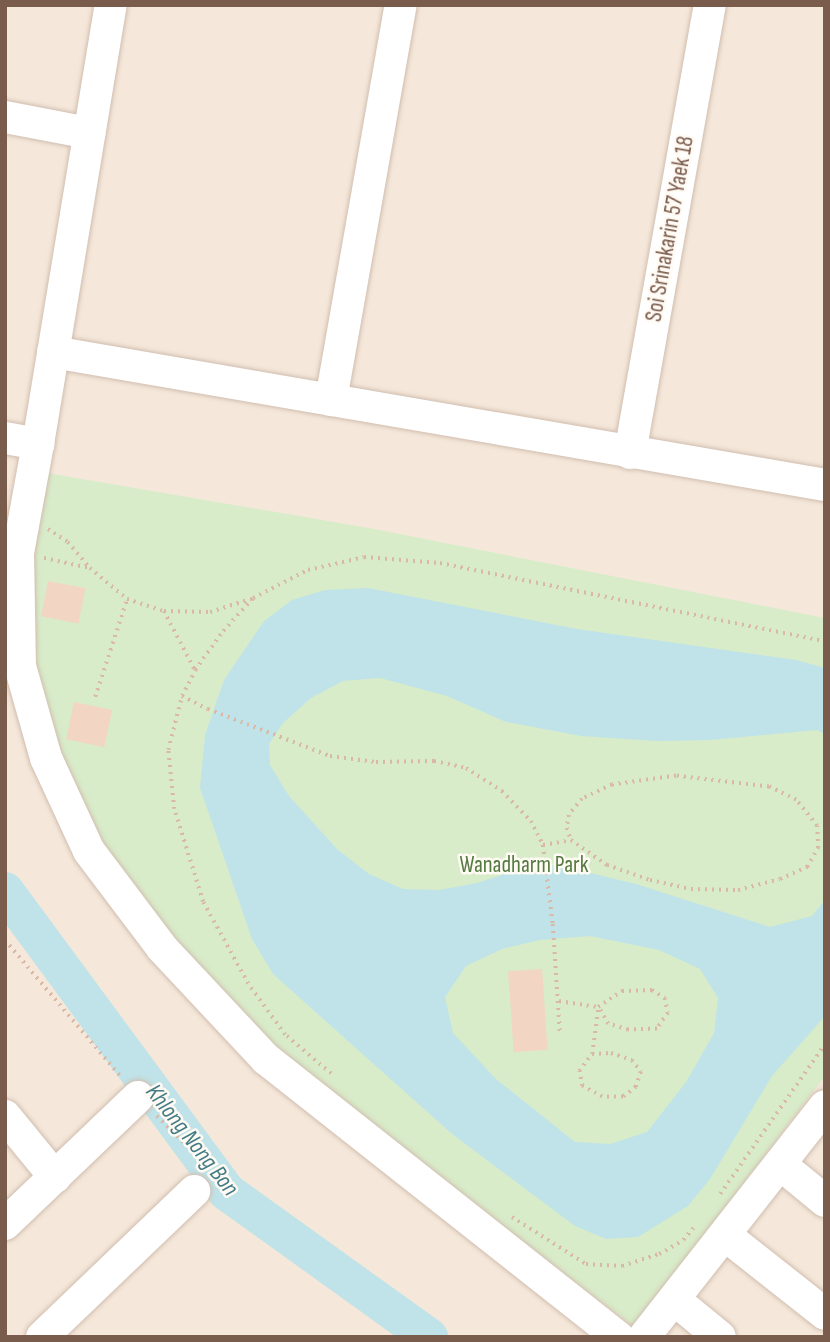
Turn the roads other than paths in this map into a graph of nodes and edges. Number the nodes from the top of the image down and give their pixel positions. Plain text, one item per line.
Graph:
1 (111, 5) edge
2 (401, 5) edge
3 (710, 5) edge
4 (5, 117) edge
5 (89, 133) junction
6 (53, 352) junction
7 (331, 400) junction
8 (5, 438) edge
9 (38, 444) junction
10 (630, 453) junction
11 (825, 485) edge
12 (138, 1097) road end
13 (825, 1107) edge
14 (5, 1116) edge
15 (780, 1164) junction
16 (54, 1177) junction
17 (194, 1191) dead end
18 (825, 1201) edge
19 (5, 1224) edge
20 (712, 1228) junction
21 (675, 1300) junction
22 (825, 1314) edge
23 (42, 1337) edge
24 (618, 1337) edge
25 (643, 1337) edge
26 (720, 1337) edge

1 - 5 street
2 - 7 street
3 - 10 street, Soi Srinakarin 57 Yaek 18
4 - 5 street
5 - 6 street
6 - 7 street
6 - 9 street
7 - 10 street
8 - 9 street
9 - 24 street
10 - 11 street
12 - 16 street
13 - 15 street
14 - 16 street
15 - 18 street
15 - 20 street
16 - 19 street
17 - 23 street
20 - 21 street
20 - 22 street
21 - 25 street
21 - 26 street

